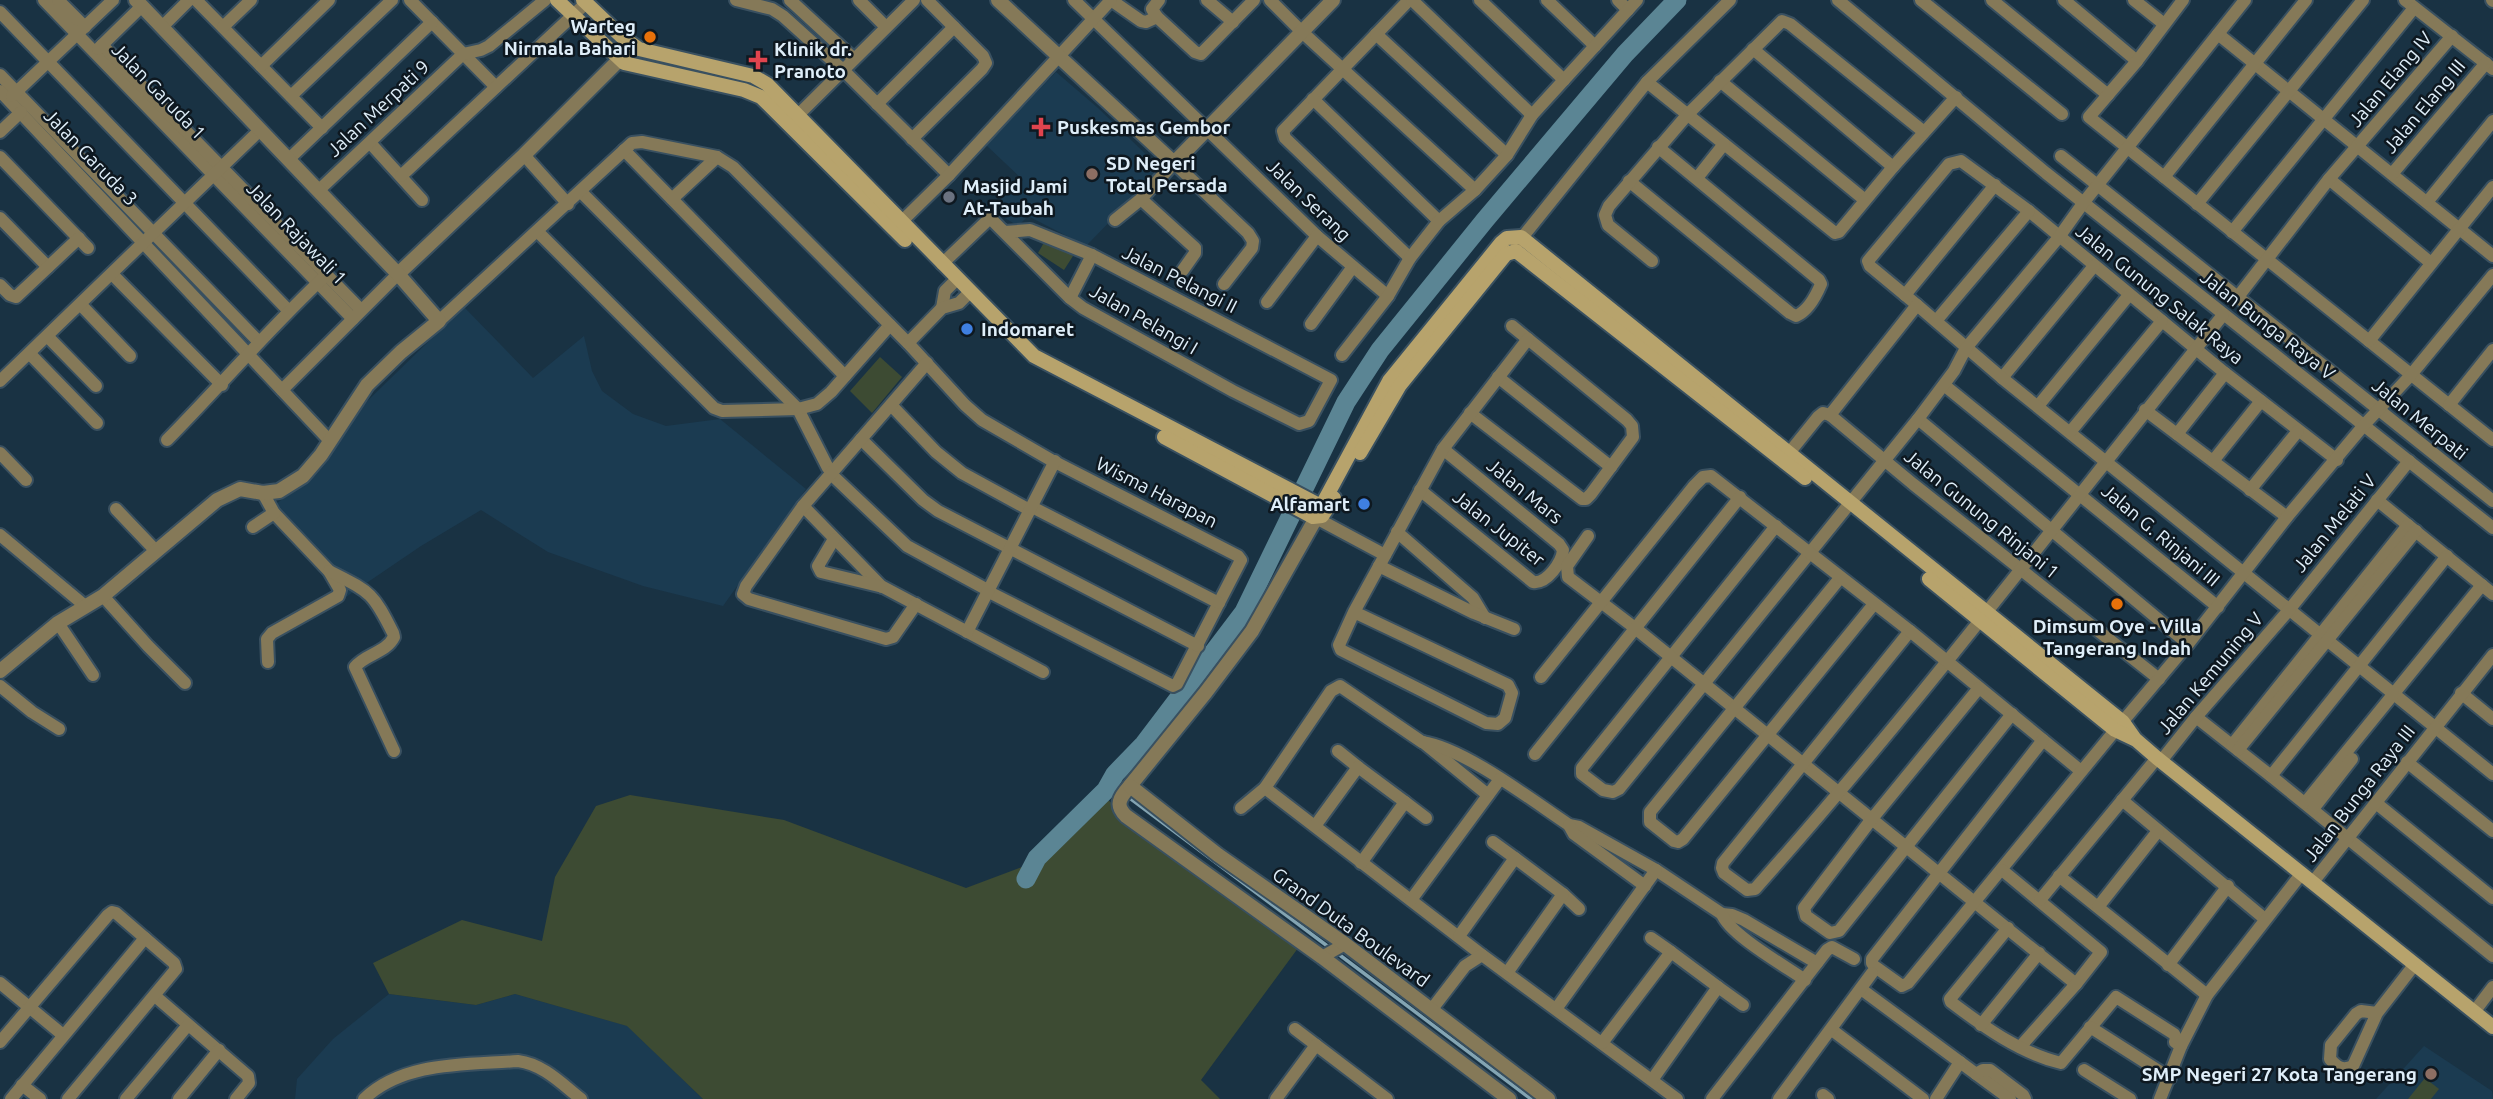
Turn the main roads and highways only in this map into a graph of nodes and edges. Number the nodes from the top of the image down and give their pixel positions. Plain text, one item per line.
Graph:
1 (557, 0) edge
2 (585, 2) edge
3 (793, 120) junction
4 (897, 225) junction
5 (954, 282) junction
6 (966, 295) junction
7 (1847, 506) junction
8 (1317, 511) junction
9 (2493, 1027) edge

1 - 3 main road
2 - 3 main road
3 - 4 main road
4 - 5 main road
4 - 5 main road
5 - 6 main road
6 - 8 main road
6 - 8 main road
7 - 8 main road
7 - 8 main road
7 - 9 main road

